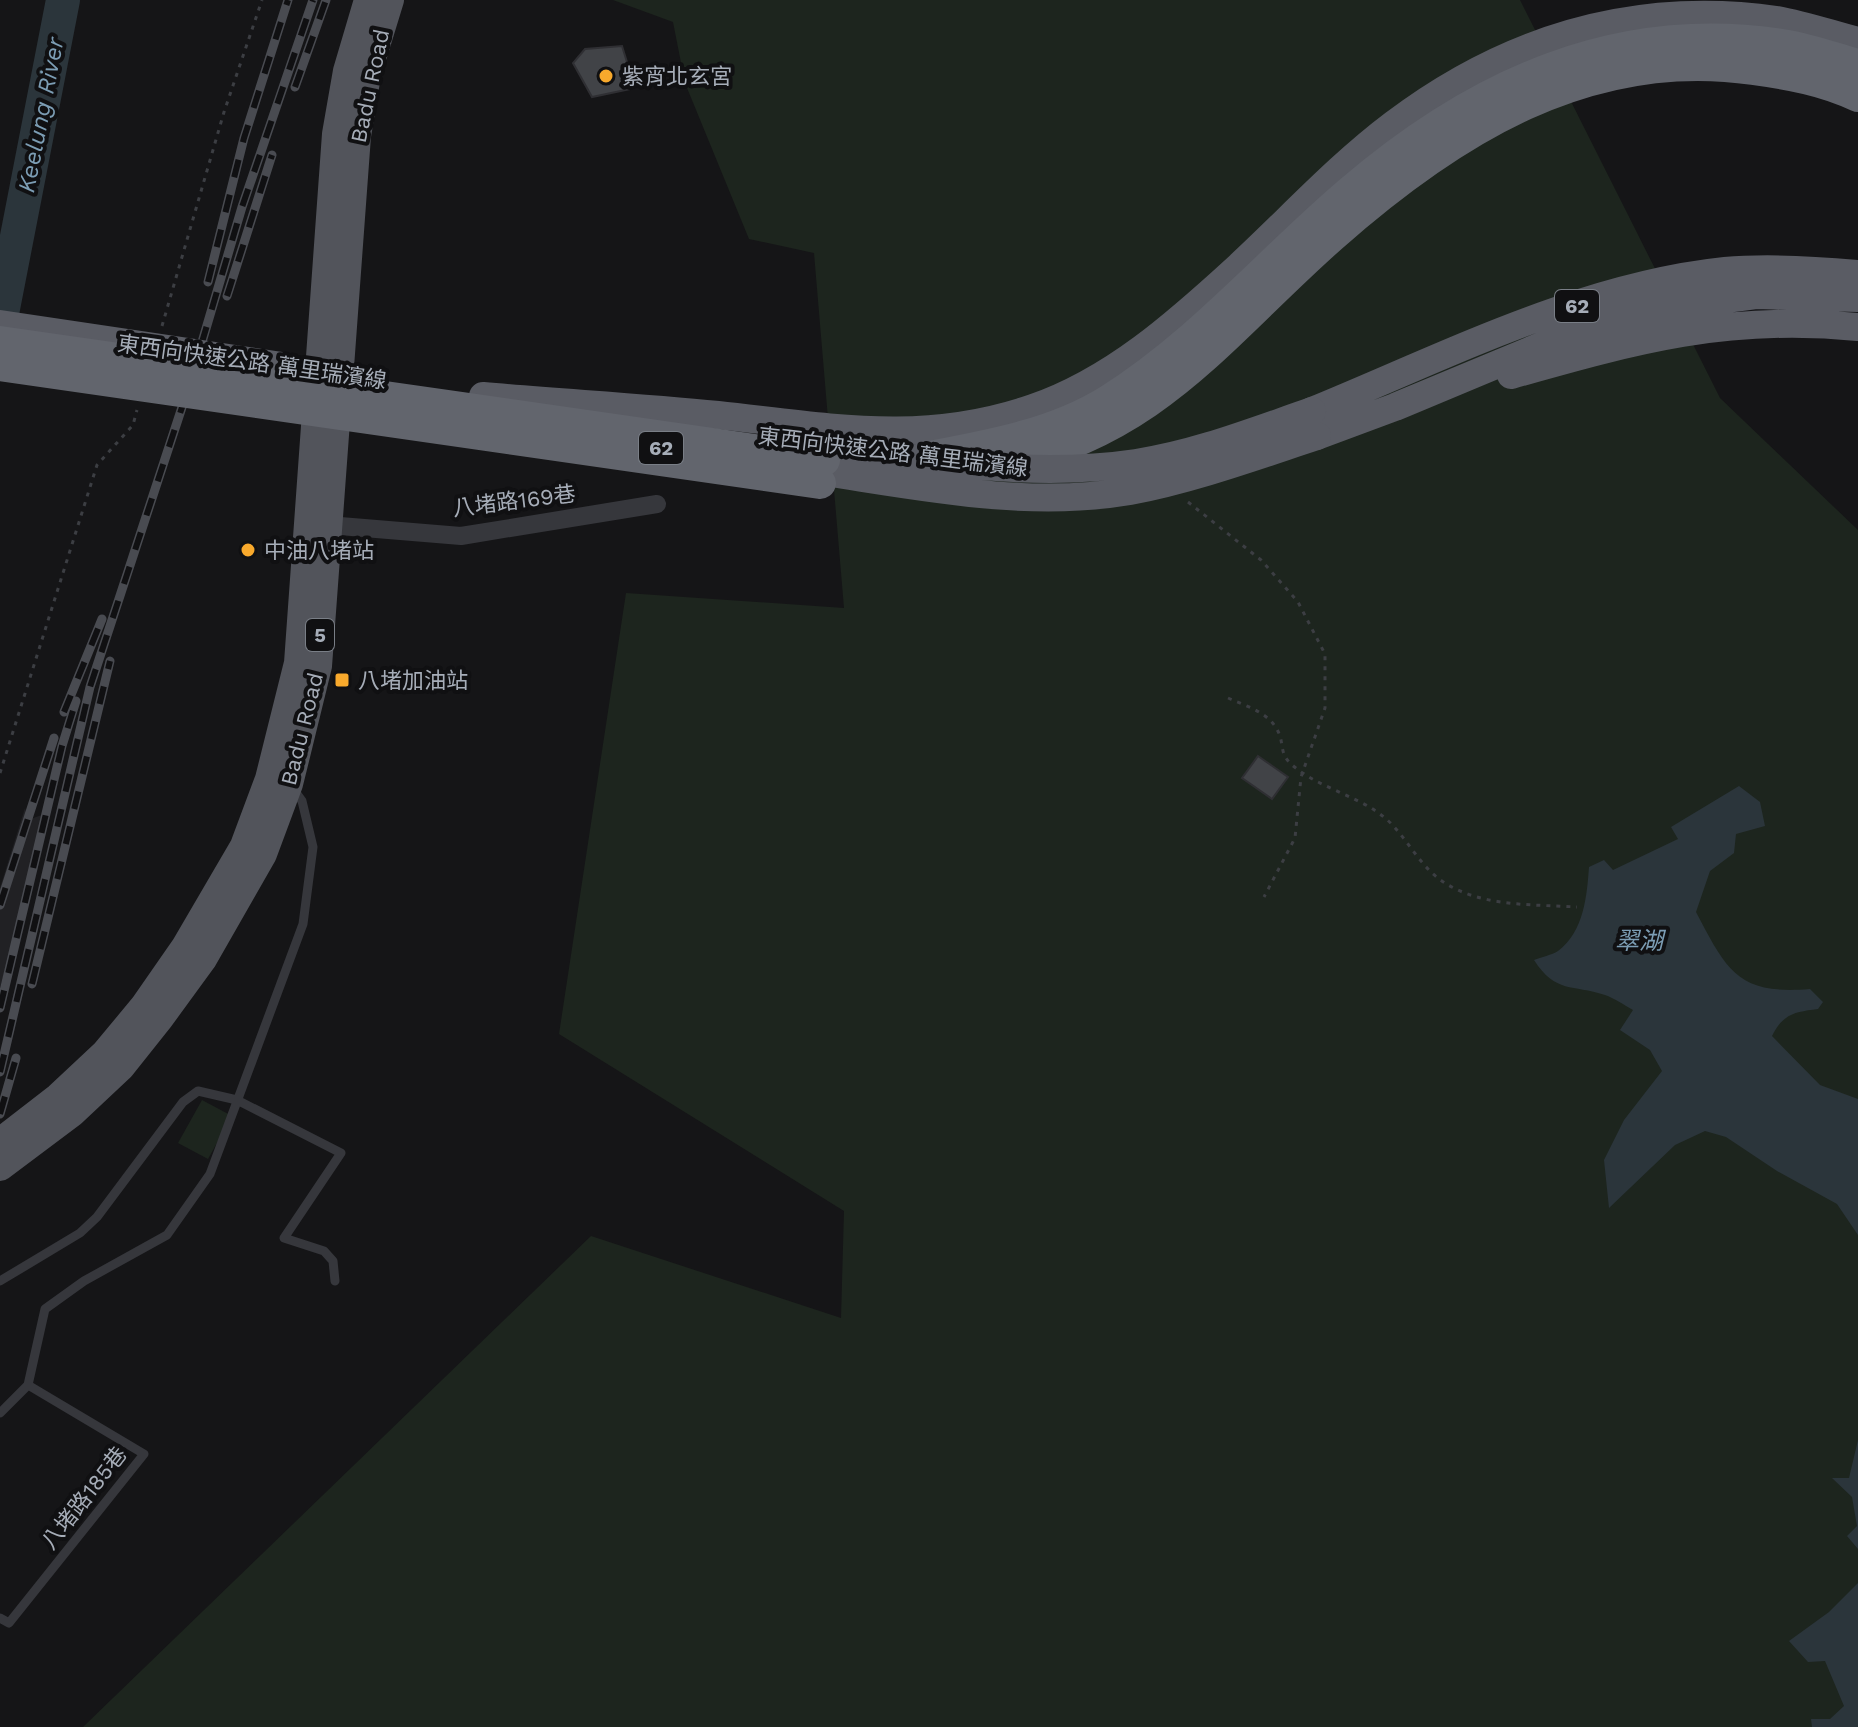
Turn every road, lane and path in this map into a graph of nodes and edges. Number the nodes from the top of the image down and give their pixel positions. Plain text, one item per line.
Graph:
1 (262, 0) edge
2 (368, 0) edge
3 (390, 0) edge
4 (1858, 41) edge
5 (1858, 65) edge
6 (1858, 96) edge
7 (1858, 274) edge
8 (1858, 298) edge
9 (0, 324) edge
10 (1858, 327) edge
11 (159, 335) dead end
12 (0, 342) edge
13 (0, 352) edge
14 (0, 365) edge
15 (483, 396) junction
16 (1395, 407) junction
17 (137, 410) dead end
18 (1314, 423) junction
19 (822, 472) junction
20 (1187, 501) dead end
21 (657, 504) dead end
22 (328, 525) junction
23 (1228, 698) dead end
24 (1303, 771) junction
25 (0, 773) edge
26 (279, 782) junction
27 (1264, 897) dead end
28 (1577, 907) dead end
29 (237, 1100) junction
30 (0, 1142) edge
31 (0, 1167) edge
32 (0, 1281) edge
33 (335, 1281) dead end
34 (28, 1385) junction
35 (0, 1413) edge
36 (0, 1618) edge

1 - 11 path
2 - 26 main road, Badu Road / 5
3 - 22 main road, Badu Road / 5
4 - 15 highway
5 - 19 highway
6 - 19 highway
7 - 18 highway, 東西向快速公路 萬里瑞濱線 / 62
8 - 16 highway, 東西向快速公路 萬里瑞濱線 / 62
9 - 15 highway, 東西向快速公路 萬里瑞濱線 / 62, bridge
10 - 16 highway
12 - 19 highway, bridge
13 - 18 highway, 東西向快速公路 萬里瑞濱線 / 62, bridge
14 - 19 highway, bridge
15 - 18 highway, 東西向快速公路 萬里瑞濱線 / 62, bridge
16 - 18 highway, 東西向快速公路 萬里瑞濱線 / 62
17 - 25 path
20 - 24 path
21 - 22 street, 八堵路169巷
22 - 26 main road, Badu Road / 5
23 - 24 path
24 - 27 path
24 - 28 path
26 - 29 lane
26 - 30 main road, Badu Road / 5
26 - 31 main road, Badu Road / 5
29 - 32 lane
29 - 33 lane
29 - 34 lane
34 - 35 lane
34 - 36 lane, 八堵路185巷

